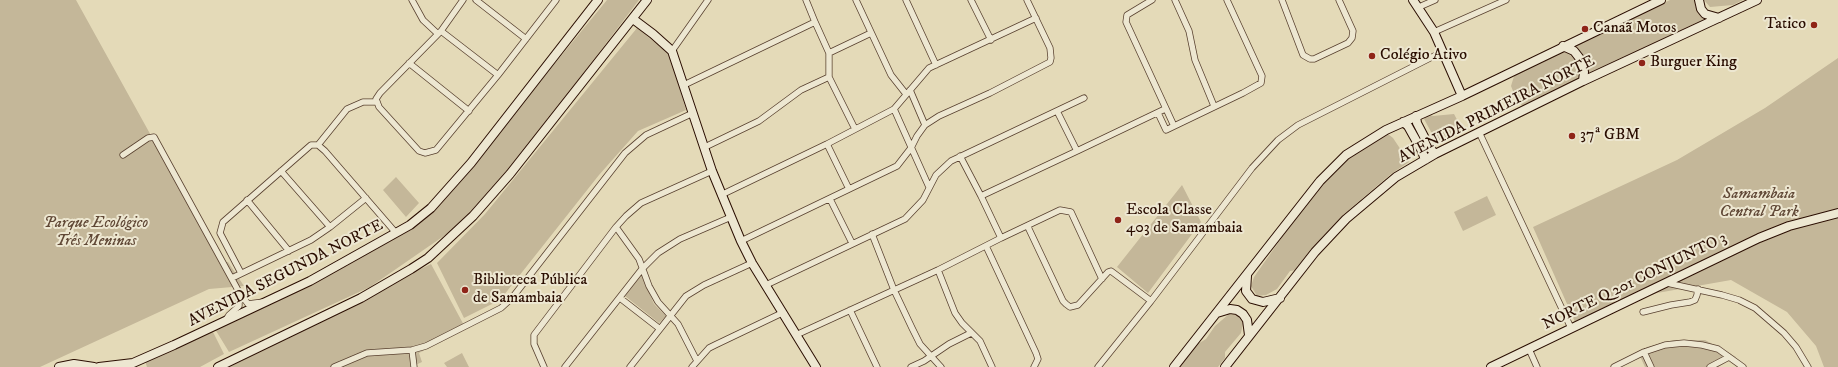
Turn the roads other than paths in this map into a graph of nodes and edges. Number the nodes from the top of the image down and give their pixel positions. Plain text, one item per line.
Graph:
1 (412, 0) edge
2 (463, 0) edge
3 (476, 0) edge
4 (598, 0) edge
5 (647, 0) edge
6 (708, 0) edge
7 (806, 0) edge
8 (856, 0) edge
9 (906, 0) edge
10 (972, 0) edge
11 (1028, 0) edge
12 (1152, 0) edge
13 (1175, 0) edge
14 (1227, 0) edge
15 (1282, 0) edge
16 (1338, 0) edge
17 (1413, 0) edge
18 (1435, 0) edge
19 (1506, 0) edge
20 (1661, 0) edge
21 (1699, 0) edge
22 (1757, 0) edge
23 (554, 1) edge
24 (1144, 2) edge
25 (1419, 7) junction
26 (1036, 18) junction
27 (1719, 18) junction
28 (633, 19) junction
29 (815, 22) junction
30 (1434, 32) junction
31 (440, 33) junction
32 (870, 34) junction
33 (526, 39) junction
34 (991, 40) junction
35 (1563, 46) junction
36 (672, 51) junction
37 (1442, 52) junction
38 (829, 53) junction
39 (409, 63) junction
40 (936, 65) junction
41 (498, 75) junction
42 (830, 77) junction
43 (1583, 81) junction
44 (684, 85) junction
45 (908, 92) junction
46 (1462, 96) junction
47 (1084, 98) dead end
48 (377, 102) junction
49 (1214, 106) junction
50 (894, 109) junction
51 (1165, 109) junction
52 (469, 111) junction
53 (1057, 111) junction
54 (692, 113) junction
55 (1158, 113) junction
56 (1416, 116) junction
57 (1403, 122) junction
58 (925, 125) junction
59 (1174, 126) junction
60 (855, 129) junction
61 (1479, 132) junction
62 (828, 144) junction
63 (318, 145) junction
64 (704, 147) junction
65 (910, 148) junction
66 (1077, 151) junction
67 (123, 154) dead end
68 (1435, 154) junction
69 (960, 156) junction
70 (1425, 160) junction
71 (281, 171) junction
72 (712, 171) junction
73 (929, 187) junction
74 (849, 190) junction
75 (721, 194) junction
76 (981, 196) junction
77 (366, 198) junction
78 (830, 199) junction
79 (247, 200) junction
80 (1838, 213) edge
81 (731, 217) junction
82 (330, 227) junction
83 (616, 227) junction
84 (1028, 227) junction
85 (396, 233) junction
86 (872, 234) junction
87 (1001, 238) junction
88 (741, 241) junction
89 (852, 243) junction
90 (986, 246) junction
91 (289, 251) junction
92 (752, 263) junction
93 (642, 269) junction
94 (938, 270) junction
95 (241, 273) junction
96 (1248, 273) junction
97 (232, 278) junction
98 (1102, 279) junction
99 (1667, 283) junction
100 (766, 285) junction
101 (1698, 289) junction
102 (894, 290) junction
103 (239, 292) junction
104 (620, 298) junction
105 (1280, 298) junction
106 (1151, 301) junction
107 (265, 303) junction
108 (850, 310) junction
109 (1217, 312) junction
110 (1643, 312) dead end
111 (782, 313) junction
112 (671, 315) junction
113 (226, 320) junction
114 (1571, 328) junction
115 (660, 329) junction
116 (971, 332) junction
117 (796, 335) junction
118 (1249, 335) junction
119 (1529, 349) junction
120 (412, 350) junction
121 (1644, 352) junction
122 (931, 355) junction
123 (1729, 357) junction
124 (697, 361) junction
125 (813, 366) edge
126 (59, 367) edge
127 (94, 367) edge
128 (99, 367) edge
129 (218, 367) edge
130 (334, 367) edge
131 (414, 367) edge
132 (544, 367) edge
133 (565, 367) edge
134 (630, 367) edge
135 (692, 367) edge
136 (877, 367) edge
137 (911, 367) edge
138 (941, 367) edge
139 (992, 367) edge
140 (1034, 367) edge
141 (1098, 367) edge
142 (1174, 367) edge
143 (1225, 367) edge
144 (1491, 367) edge
145 (1537, 367) edge
146 (1614, 367) edge
147 (1651, 367) edge
148 (1710, 367) edge
149 (1743, 367) edge
150 (1808, 367) edge

1 - 31 street
2 - 31 street
3 - 33 street
4 - 85 main road, AVENIDA SEGUNDA NORTE
5 - 28 main road
6 - 36 street
7 - 29 street
8 - 32 street
9 - 40 street
10 - 34 street
11 - 26 street
12 - 24 street
13 - 49 street
14 - 49 street
15 - 16 street
17 - 25 main road
18 - 25 street
19 - 30 street
20 - 35 main road, AVENIDA PRIMEIRA NORTE
21 - 27 main road
22 - 27 main road, AVENIDA PRIMEIRA NORTE
23 - 33 street
24 - 51 street
25 - 30 main road
26 - 34 street
26 - 58 street
27 - 43 main road, AVENIDA PRIMEIRA NORTE
28 - 36 main road
28 - 129 main road
29 - 38 street
29 - 44 street
30 - 37 main road
31 - 39 street
31 - 41 street
32 - 38 street
32 - 45 street
33 - 41 street
34 - 40 street
35 - 43 main road
35 - 46 main road, AVENIDA PRIMEIRA NORTE
36 - 44 main road
37 - 46 main road
37 - 106 street
38 - 42 street
39 - 48 street
39 - 52 street
40 - 45 street
41 - 52 street
42 - 60 street
42 - 64 street
43 - 61 main road, AVENIDA PRIMEIRA NORTE
44 - 54 main road
45 - 50 street
45 - 58 street
46 - 56 main road, AVENIDA PRIMEIRA NORTE
47 - 53 street
48 - 52 street
48 - 63 street
49 - 59 street
50 - 60 street
50 - 65 street
51 - 55 street
51 - 59 street
53 - 66 street
53 - 69 street
54 - 64 main road
54 - 120 street
55 - 59 street
55 - 66 street
56 - 57 main road, AVENIDA PRIMEIRA NORTE
56 - 68 main road
57 - 70 main road
57 - 96 main road, AVENIDA PRIMEIRA NORTE
58 - 65 street
60 - 62 street
61 - 68 main road, AVENIDA PRIMEIRA NORTE
61 - 114 street
62 - 74 street
62 - 75 street
63 - 71 street
63 - 77 street
64 - 72 main road
65 - 73 street
65 - 74 street
66 - 76 street
67 - 97 street
68 - 70 main road, AVENIDA PRIMEIRA NORTE
69 - 73 street
69 - 76 street
70 - 105 main road, AVENIDA PRIMEIRA NORTE
71 - 79 street
71 - 82 street
72 - 75 main road
72 - 83 street
73 - 86 street
74 - 78 street
75 - 81 main road
76 - 87 street
77 - 82 street
77 - 85 street
78 - 88 street
78 - 89 street
79 - 91 street
79 - 95 street
80 - 99 main road, NORTE Q 201 CONJUNTO 3
81 - 88 main road
81 - 93 street
82 - 91 street
83 - 93 street
83 - 132 street
84 - 87 street
84 - 98 street
84 - 98 street
85 - 107 main road, AVENIDA SEGUNDA NORTE
86 - 89 street
86 - 102 street
87 - 90 street
88 - 92 main road
89 - 100 street
90 - 94 street
90 - 140 street
91 - 95 street
92 - 100 main road
92 - 112 street
93 - 104 street
93 - 112 street
94 - 102 street
94 - 116 street
95 - 97 street
96 - 105 main road
96 - 109 main road, AVENIDA PRIMEIRA NORTE
97 - 103 street
98 - 106 street
99 - 101 street
99 - 114 main road, NORTE Q 201 CONJUNTO 3
100 - 111 main road
101 - 110 street
101 - 150 street
102 - 108 street
102 - 122 street
103 - 107 street
103 - 113 street
104 - 115 street
104 - 133 street
105 - 118 main road, AVENIDA PRIMEIRA NORTE
106 - 141 street
107 - 113 main road, AVENIDA SEGUNDA NORTE
108 - 117 street
108 - 136 street
109 - 118 main road
109 - 142 main road, AVENIDA PRIMEIRA NORTE
111 - 117 main road
111 - 124 street
112 - 115 street
112 - 124 street
113 - 128 main road, AVENIDA SEGUNDA NORTE
114 - 119 main road, NORTE Q 201 CONJUNTO 3
115 - 134 street
116 - 122 street
116 - 139 street
117 - 125 main road
118 - 143 main road, AVENIDA PRIMEIRA NORTE
119 - 144 main road, NORTE Q 201 CONJUNTO 3
119 - 145 street
120 - 130 street
120 - 131 street
121 - 123 street
121 - 146 street
121 - 147 street
122 - 137 street
122 - 138 street
123 - 148 street
123 - 149 street
124 - 135 street
126 - 127 main road

